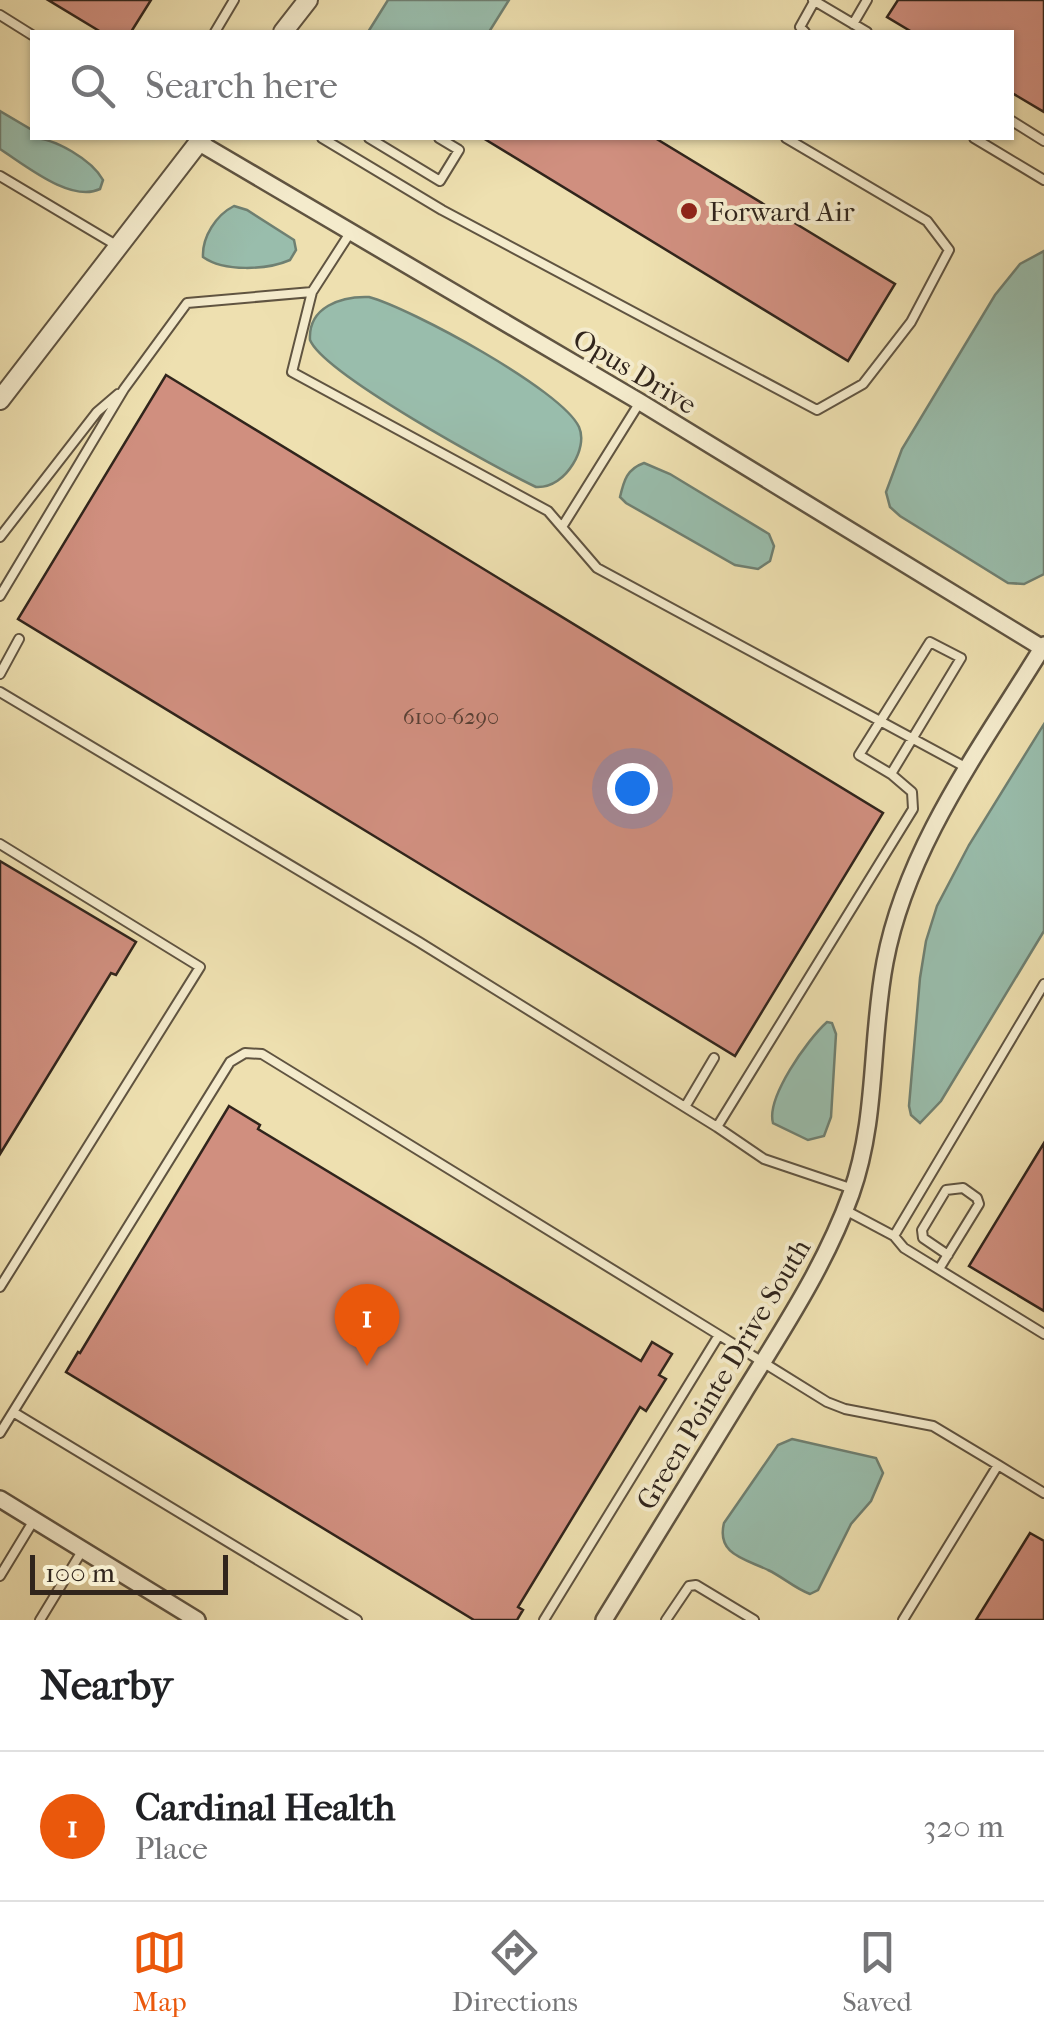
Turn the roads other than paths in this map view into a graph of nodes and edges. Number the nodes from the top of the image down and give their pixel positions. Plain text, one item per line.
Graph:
1 (234, 0) edge
2 (308, 0) edge
3 (814, 0) edge
4 (867, 0) edge
5 (0, 15) edge
6 (853, 24) junction
7 (215, 30) edge
8 (285, 30) edge
9 (803, 30) edge
10 (864, 30) edge
11 (30, 33) edge
12 (1014, 122) edge
13 (200, 140) edge
14 (372, 140) edge
15 (443, 140) edge
16 (789, 140) edge
17 (977, 140) edge
18 (336, 141) edge
19 (1044, 141) edge
20 (1, 175) edge
21 (1044, 180) edge
22 (350, 233) junction
23 (118, 246) junction
24 (312, 292) junction
25 (124, 389) junction
26 (0, 400) edge
27 (640, 402) junction
28 (562, 528) junction
29 (0, 537) edge
30 (0, 596) edge
31 (19, 639) dead end
32 (1044, 647) edge
33 (0, 674) edge
34 (0, 692) edge
35 (879, 720) junction
36 (914, 739) junction
37 (968, 768) junction
38 (891, 774) junction
39 (0, 844) edge
40 (1044, 984) edge
41 (714, 1058) dead end
42 (685, 1107) junction
43 (718, 1127) junction
44 (852, 1189) junction
45 (845, 1210) junction
46 (894, 1236) junction
47 (948, 1254) junction
48 (938, 1269) junction
49 (0, 1287) edge
50 (719, 1334) junction
51 (1044, 1334) edge
52 (764, 1361) junction
53 (13, 1412) junction
54 (0, 1433) edge
55 (998, 1465) junction
56 (1044, 1493) edge
57 (0, 1499) edge
58 (34, 1520) junction
59 (83, 1550) junction
60 (3, 1564) edge
61 (0, 1576) edge
62 (40, 1620) edge
63 (197, 1620) edge
64 (357, 1620) edge
65 (544, 1620) edge
66 (604, 1620) edge
67 (666, 1620) edge
68 (754, 1620) edge
69 (903, 1620) edge

1 - 7 lane
2 - 8 street
3 - 6 lane
3 - 9 lane
4 - 6 lane
5 - 11 lane
6 - 10 lane
12 - 19 lane
13 - 22 street, Opus Drive
13 - 23 street
14 - 15 lane
16 - 18 lane
17 - 21 lane
20 - 23 lane
22 - 24 lane
22 - 27 street, Opus Drive
23 - 26 street
24 - 25 lane
24 - 28 lane
25 - 29 lane
25 - 30 lane
27 - 28 lane
27 - 32 street, Opus Drive
28 - 35 lane
31 - 33 lane
32 - 37 street, Green Pointe Drive South
34 - 42 lane
35 - 36 lane
35 - 36 lane
35 - 38 lane
36 - 37 lane
36 - 38 lane
37 - 44 street, Green Pointe Drive South
38 - 43 lane
39 - 49 lane
40 - 46 lane
41 - 42 lane
42 - 43 lane
43 - 44 lane
44 - 45 street, Green Pointe Drive South
45 - 46 lane
45 - 52 street, Green Pointe Drive South
46 - 48 lane
47 - 47 lane
47 - 48 lane
48 - 51 lane
50 - 52 lane
50 - 53 lane
50 - 65 lane
52 - 55 lane
52 - 66 street, Green Pointe Drive South
53 - 54 lane
53 - 64 lane
55 - 56 lane
55 - 69 lane
57 - 58 street
58 - 59 street
58 - 60 lane
59 - 62 lane
59 - 63 street
60 - 61 lane
67 - 68 lane

